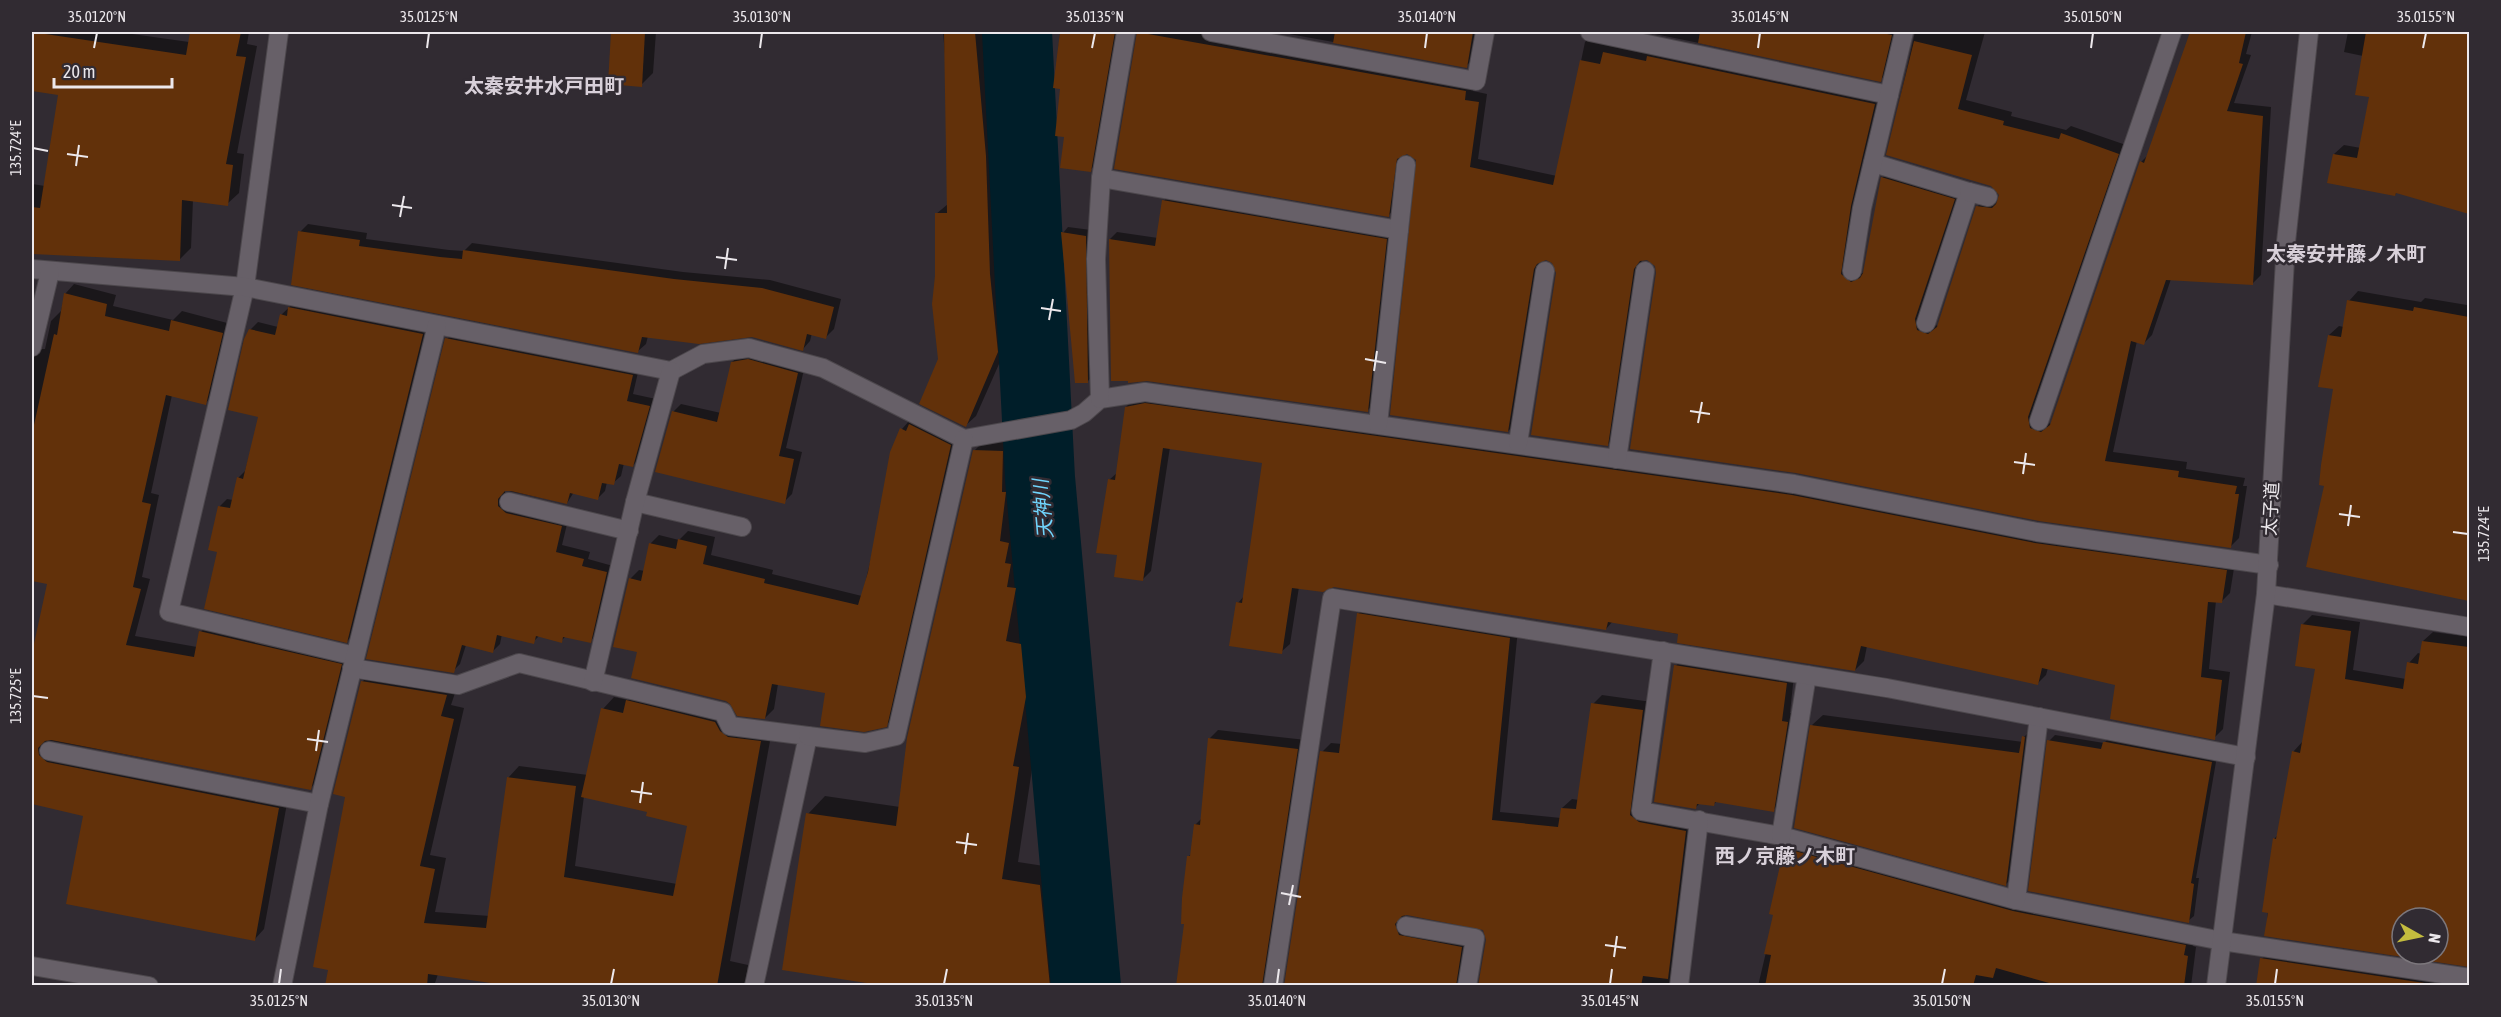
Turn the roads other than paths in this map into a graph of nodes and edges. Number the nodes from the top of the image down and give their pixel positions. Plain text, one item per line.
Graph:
1 (279, 32) edge
2 (1125, 32) edge
3 (1211, 32) edge
4 (1485, 32) edge
5 (1590, 32) edge
6 (1904, 32) edge
7 (2172, 32) edge
8 (2309, 32) edge
9 (1889, 95) junction
10 (1873, 163) junction
11 (1406, 165) dead end
12 (1101, 178) junction
13 (1969, 192) junction
14 (1988, 197) dead end
15 (1399, 230) junction
16 (32, 269) edge
17 (1545, 271) dead end
18 (1645, 271) dead end
19 (1852, 271) dead end
20 (50, 272) junction
21 (245, 287) junction
22 (1926, 324) dead end
23 (437, 325) junction
24 (32, 347) edge
25 (671, 371) junction
26 (1100, 399) junction
27 (2039, 421) dead end
28 (1378, 424) junction
29 (964, 439) junction
30 (1518, 443) junction
31 (1617, 459) junction
32 (509, 502) dead end
33 (635, 502) junction
34 (742, 527) dead end
35 (629, 531) junction
36 (2269, 565) junction
37 (2266, 594) junction
38 (2469, 627) edge
39 (1663, 651) junction
40 (353, 662) junction
41 (1807, 675) junction
42 (594, 682) junction
43 (2039, 717) junction
44 (808, 736) junction
45 (49, 751) dead end
46 (2246, 757) junction
47 (319, 804) junction
48 (1700, 820) junction
49 (1781, 836) junction
50 (2016, 900) junction
51 (1406, 926) dead end
52 (2222, 941) junction
53 (32, 966) edge
54 (2469, 978) edge
55 (149, 986) edge
56 (282, 986) edge
57 (754, 986) edge
58 (1273, 986) edge
59 (1467, 986) edge
60 (1679, 986) edge
61 (2216, 986) edge

1 - 21 street
2 - 12 street
3 - 4 street
5 - 9 street
6 - 9 street
7 - 27 street
8 - 36 street, 太子道
9 - 10 street
10 - 13 street
10 - 19 street
11 - 15 street
12 - 15 street
12 - 26 street
13 - 14 street
13 - 22 street
15 - 28 street
16 - 20 street
17 - 30 street
18 - 31 street
20 - 21 street
20 - 24 street
21 - 23 street
21 - 40 street
23 - 25 street
23 - 40 street
25 - 29 street
25 - 33 street
26 - 28 street
26 - 29 street
28 - 30 street
29 - 44 street
30 - 31 street
31 - 36 street
32 - 35 street
33 - 34 street
33 - 35 street
35 - 42 street
36 - 37 street, 太子道
37 - 38 street
37 - 46 street, 太子道
39 - 41 street
39 - 48 street
39 - 58 street
40 - 42 street
40 - 47 street
41 - 43 street
41 - 49 street
42 - 44 street
43 - 46 street
43 - 50 street
44 - 57 street
45 - 47 street
46 - 52 street, 太子道
47 - 56 street
48 - 49 street
48 - 60 street
49 - 50 street
50 - 52 street
51 - 59 street
52 - 54 street
52 - 61 street, 太子道
53 - 55 street

